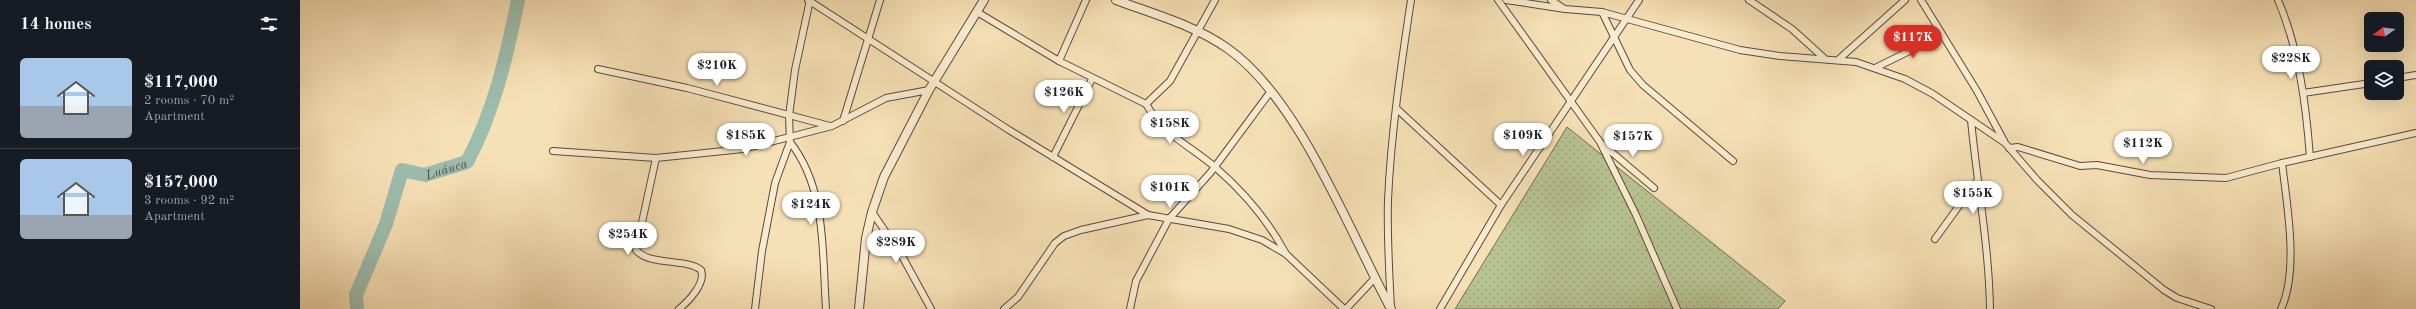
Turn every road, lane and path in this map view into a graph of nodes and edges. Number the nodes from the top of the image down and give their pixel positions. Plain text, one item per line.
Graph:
1 (809, 0) edge
2 (880, 0) edge
3 (984, 0) edge
4 (1086, 0) edge
5 (1116, 0) edge
6 (1215, 0) edge
7 (1411, 0) edge
8 (1498, 0) edge
9 (1506, 0) edge
10 (1551, 0) edge
11 (1639, 0) edge
12 (1749, 0) edge
13 (1905, 0) edge
14 (1921, 0) edge
15 (2278, 0) edge
16 (1565, 10) junction
17 (977, 12) junction
18 (1602, 12) junction
19 (1628, 19) junction
20 (1198, 30) junction
21 (1942, 35) junction
22 (1616, 36) junction
23 (868, 38) junction
24 (1824, 58) junction
25 (1838, 60) junction
26 (1058, 61) junction
27 (1877, 67) junction
28 (598, 69) dead end
29 (2416, 75) edge
30 (2404, 77) edge
31 (1092, 79) junction
32 (934, 81) junction
33 (2364, 84) edge
34 (929, 90) junction
35 (1272, 91) junction
36 (2303, 93) junction
37 (1570, 103) junction
38 (1146, 104) junction
39 (1397, 109) junction
40 (789, 116) junction
41 (1971, 120) junction
42 (843, 121) junction
43 (832, 126) junction
44 (2416, 133) edge
45 (790, 140) junction
46 (1600, 142) junction
47 (2004, 143) junction
48 (2009, 148) junction
49 (552, 151) dead end
50 (1053, 157) junction
51 (2310, 157) junction
52 (656, 158) junction
53 (1733, 161) dead end
54 (2282, 163) junction
55 (1215, 167) junction
56 (1977, 181) junction
57 (1654, 188) dead end
58 (1501, 205) junction
59 (872, 212) junction
60 (1148, 215) junction
61 (1170, 219) junction
62 (1935, 239) dead end
63 (1286, 254) junction
64 (1374, 279) junction
65 (680, 309) edge
66 (755, 309) edge
67 (826, 309) edge
68 (860, 309) edge
69 (931, 309) edge
70 (1004, 309) edge
71 (1130, 309) edge
72 (1345, 309) edge
73 (1391, 309) edge
74 (1440, 309) edge
75 (1677, 309) edge
76 (1990, 309) edge
77 (2211, 309) edge
78 (2281, 309) edge

1 - 23 street
1 - 40 street
2 - 23 street
3 - 17 street
4 - 26 street
5 - 20 street
6 - 20 street
7 - 39 street
8 - 37 street
9 - 16 street
10 - 16 street
11 - 19 street
12 - 24 street
13 - 25 street
14 - 21 street
15 - 36 street
16 - 18 street
17 - 26 street
17 - 32 street
18 - 19 street
18 - 22 street
19 - 22 street
19 - 24 street
20 - 35 street
20 - 38 street
21 - 27 street
21 - 47 street
22 - 37 street
22 - 53 street
23 - 32 street
23 - 42 street
24 - 25 street
25 - 27 street
26 - 31 street
27 - 41 street
28 - 40 street
29 - 30 street
31 - 38 street
31 - 50 street
32 - 34 street
32 - 50 street
33 - 36 street
34 - 42 street
34 - 59 street
35 - 55 street
35 - 64 street
36 - 51 street
37 - 46 street
37 - 58 street
38 - 55 street
39 - 58 street
39 - 73 street
40 - 43 street
40 - 45 street
41 - 47 street
41 - 56 street
42 - 43 street
43 - 45 street
44 - 51 street
45 - 52 street
45 - 66 street
45 - 67 street
46 - 57 street
46 - 75 street
47 - 48 street
48 - 54 street
48 - 77 street
49 - 52 street
50 - 60 street
51 - 54 street
52 - 65 street
54 - 78 street
55 - 61 street
55 - 63 street
56 - 62 street
56 - 76 street
58 - 74 street
59 - 68 street
59 - 69 street
60 - 61 street
60 - 70 street
61 - 63 street
61 - 71 street
63 - 72 street
64 - 72 street
64 - 73 street

